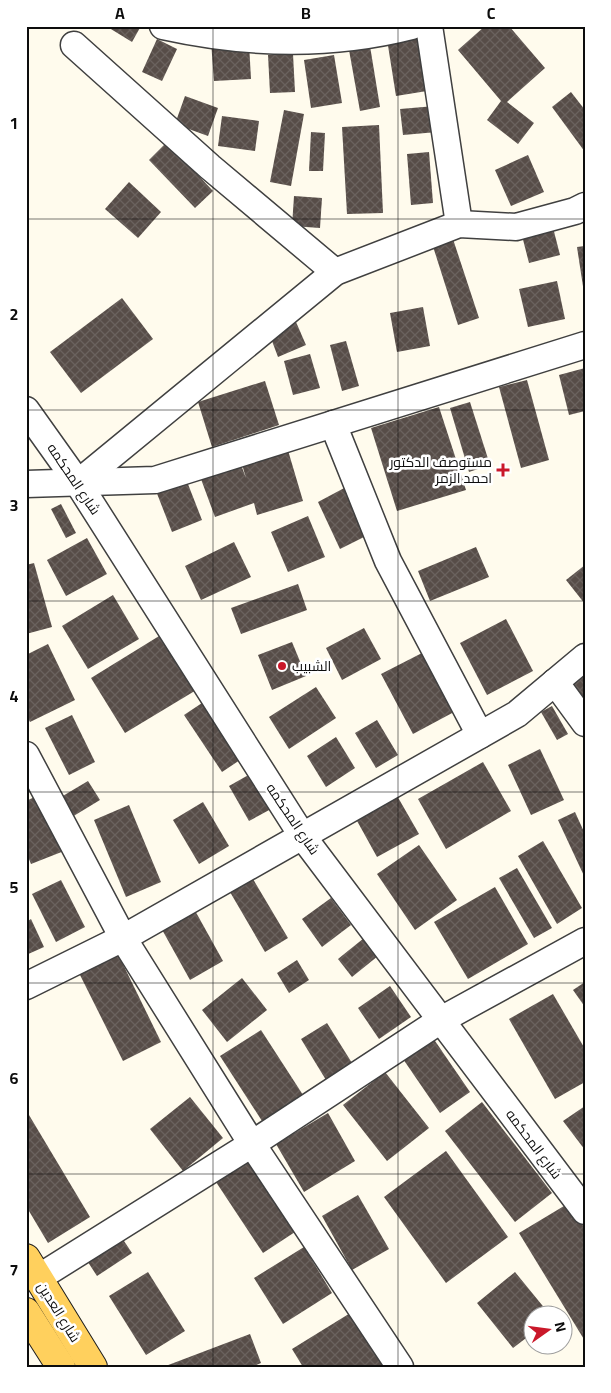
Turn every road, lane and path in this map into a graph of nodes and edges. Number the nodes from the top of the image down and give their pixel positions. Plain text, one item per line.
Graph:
1 (163, 26) edge
2 (412, 26) edge
3 (429, 26) edge
4 (74, 45) dead end
5 (585, 206) edge
6 (459, 224) junction
7 (335, 272) junction
8 (585, 345) edge
9 (26, 410) edge
10 (333, 424) junction
11 (78, 483) junction
12 (26, 484) edge
13 (585, 657) edge
14 (555, 682) junction
15 (585, 723) edge
16 (480, 735) junction
17 (26, 755) edge
18 (303, 837) junction
19 (123, 938) junction
20 (585, 941) edge
21 (26, 986) edge
22 (441, 1020) junction
23 (252, 1144) junction
24 (585, 1211) edge
25 (32, 1268) edge
26 (26, 1312) edge
27 (61, 1367) edge
28 (93, 1367) edge
29 (400, 1367) edge

1 - 2 street
3 - 6 street
4 - 7 street
5 - 6 street
6 - 7 street
7 - 11 street
8 - 10 street
9 - 11 street, شارع المحكمه
10 - 11 street
10 - 16 street
11 - 12 street
11 - 18 street, شارع المحكمه
13 - 14 street
14 - 15 street
14 - 16 street
16 - 18 street
17 - 19 street
18 - 19 street
18 - 22 street, شارع المحكمه
19 - 21 street
19 - 23 street
20 - 22 street
22 - 23 street
22 - 24 street, شارع المحكمه
23 - 25 street
23 - 29 street
25 - 28 main road, شارع العدين
26 - 27 main road, شارع العدين

